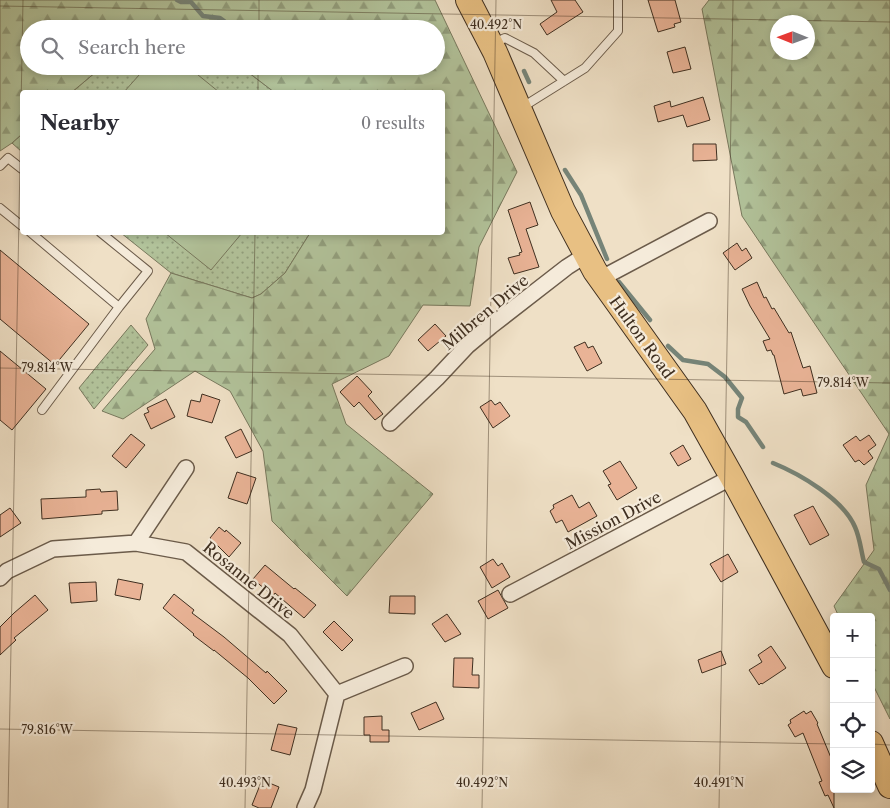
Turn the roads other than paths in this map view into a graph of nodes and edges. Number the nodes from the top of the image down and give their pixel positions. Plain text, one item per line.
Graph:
1 (468, 0) edge
2 (618, 0) edge
3 (491, 44) junction
4 (564, 81) junction
5 (519, 109) junction
6 (0, 166) edge
7 (20, 167) edge
8 (0, 208) edge
9 (709, 221) dead end
10 (20, 224) edge
11 (34, 235) edge
12 (104, 235) edge
13 (586, 255) junction
14 (600, 279) junction
15 (119, 307) junction
16 (42, 410) dead end
17 (390, 423) dead end
18 (186, 468) dead end
19 (732, 477) junction
20 (136, 543) junction
21 (0, 578) edge
22 (510, 594) dead end
23 (830, 659) edge
24 (405, 666) dead end
25 (337, 694) junction
26 (873, 748) edge
27 (890, 786) edge
28 (305, 808) edge

1 - 3 main road, Hulton Road
2 - 4 lane
3 - 4 lane
3 - 5 main road, Hulton Road
4 - 5 lane
5 - 13 main road, Hulton Road
6 - 7 lane
8 - 10 lane
9 - 14 street
11 - 15 lane
12 - 15 lane
13 - 14 main road, Hulton Road
13 - 17 street, Milbren Drive
14 - 19 main road, Hulton Road
15 - 16 lane
18 - 20 street
19 - 22 street, Mission Drive
19 - 23 main road, Hulton Road
20 - 21 street, Rosanne Drive
20 - 25 street, Rosanne Drive
24 - 25 street
25 - 28 street
26 - 27 main road

